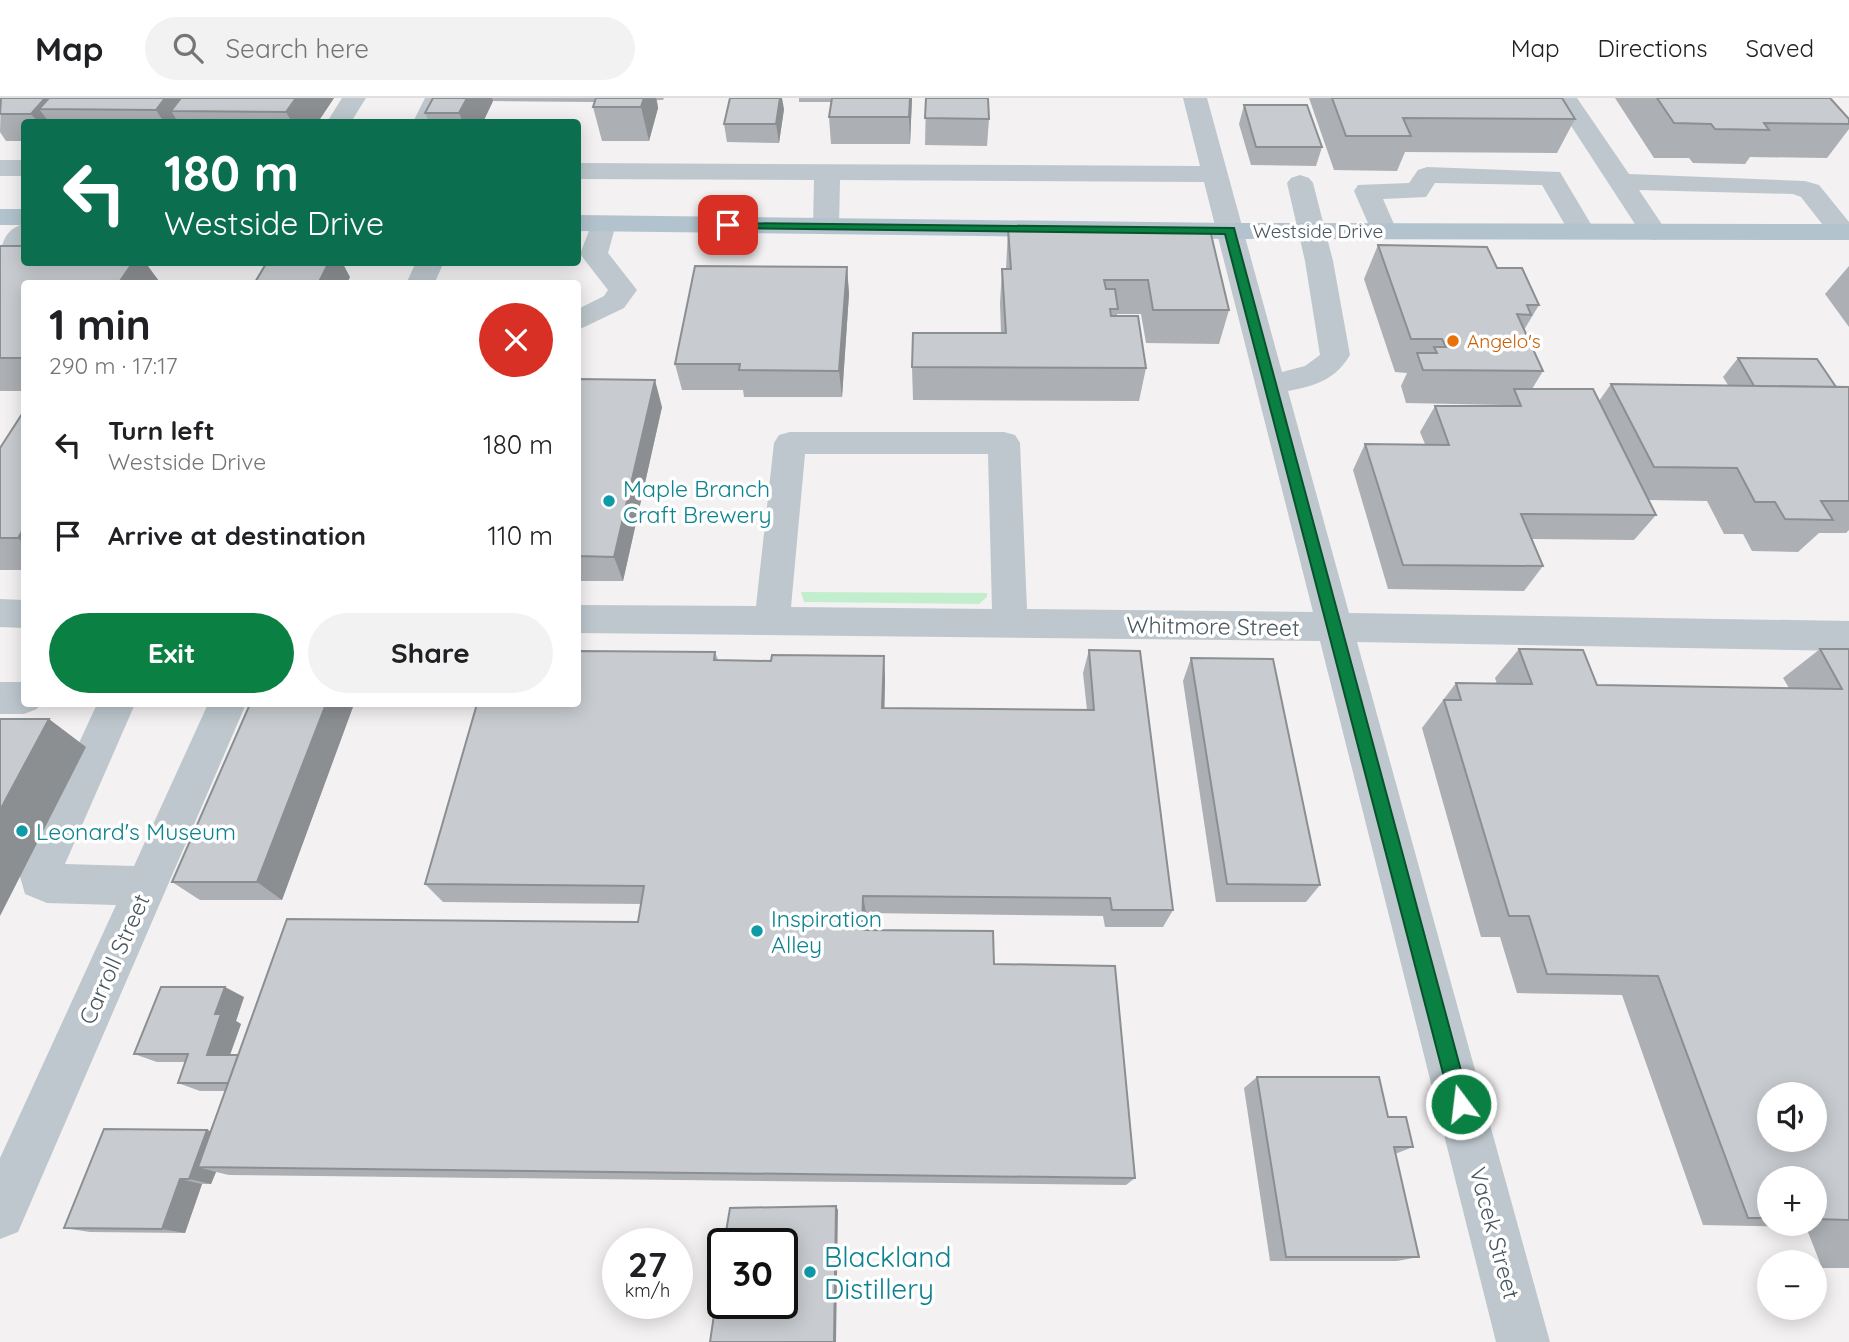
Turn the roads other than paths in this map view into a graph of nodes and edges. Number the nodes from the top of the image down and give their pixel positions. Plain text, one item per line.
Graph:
1 (354, 98) edge
2 (437, 98) edge
3 (1195, 98) edge
4 (1565, 98) edge
5 (341, 119) edge
6 (426, 119) edge
7 (0, 168) edge
8 (21, 168) edge
9 (581, 171) edge
10 (827, 172) junction
11 (1214, 174) junction
12 (1620, 182) junction
13 (1300, 183) dead end
14 (0, 217) edge
15 (21, 217) edge
16 (590, 224) edge
17 (826, 226) junction
18 (1230, 231) junction
19 (1312, 231) junction
20 (1384, 231) junction
21 (1582, 231) junction
22 (1654, 232) junction
23 (1846, 232) edge
24 (21, 236) edge
25 (0, 262) edge
26 (581, 319) edge
27 (1271, 384) junction
28 (0, 613) edge
29 (21, 614) edge
30 (581, 619) edge
31 (772, 621) junction
32 (1010, 624) junction
33 (1335, 627) junction
34 (1849, 636) edge
35 (0, 698) edge
36 (21, 698) edge
37 (115, 707) edge
38 (226, 707) edge
39 (147, 886) junction
40 (0, 1214) edge
41 (1523, 1342) edge

1 - 5 street
2 - 6 street
3 - 11 street, Vacek Street
4 - 12 street
7 - 8 street
9 - 10 street
10 - 11 street
10 - 17 street
11 - 18 street, Vacek Street
12 - 22 street
12 - 23 street
13 - 19 street
14 - 15 main road
16 - 17 main road, Westside Drive
16 - 26 street
17 - 18 main road, Westside Drive
18 - 19 main road, Westside Drive
18 - 27 street, Vacek Street
19 - 20 main road, Westside Drive
19 - 27 street
20 - 21 main road, Westside Drive
20 - 21 street
21 - 22 main road, Westside Drive
22 - 23 main road, Westside Drive
24 - 25 street
27 - 33 street, Vacek Street
28 - 29 street
30 - 31 street, Whitmore Street
31 - 32 street, Whitmore Street
31 - 32 street
32 - 33 street, Whitmore Street
33 - 34 street, Whitmore Street
33 - 41 street, Vacek Street
35 - 36 street
37 - 39 street
38 - 39 street, Carroll Street
39 - 40 street, Carroll Street

